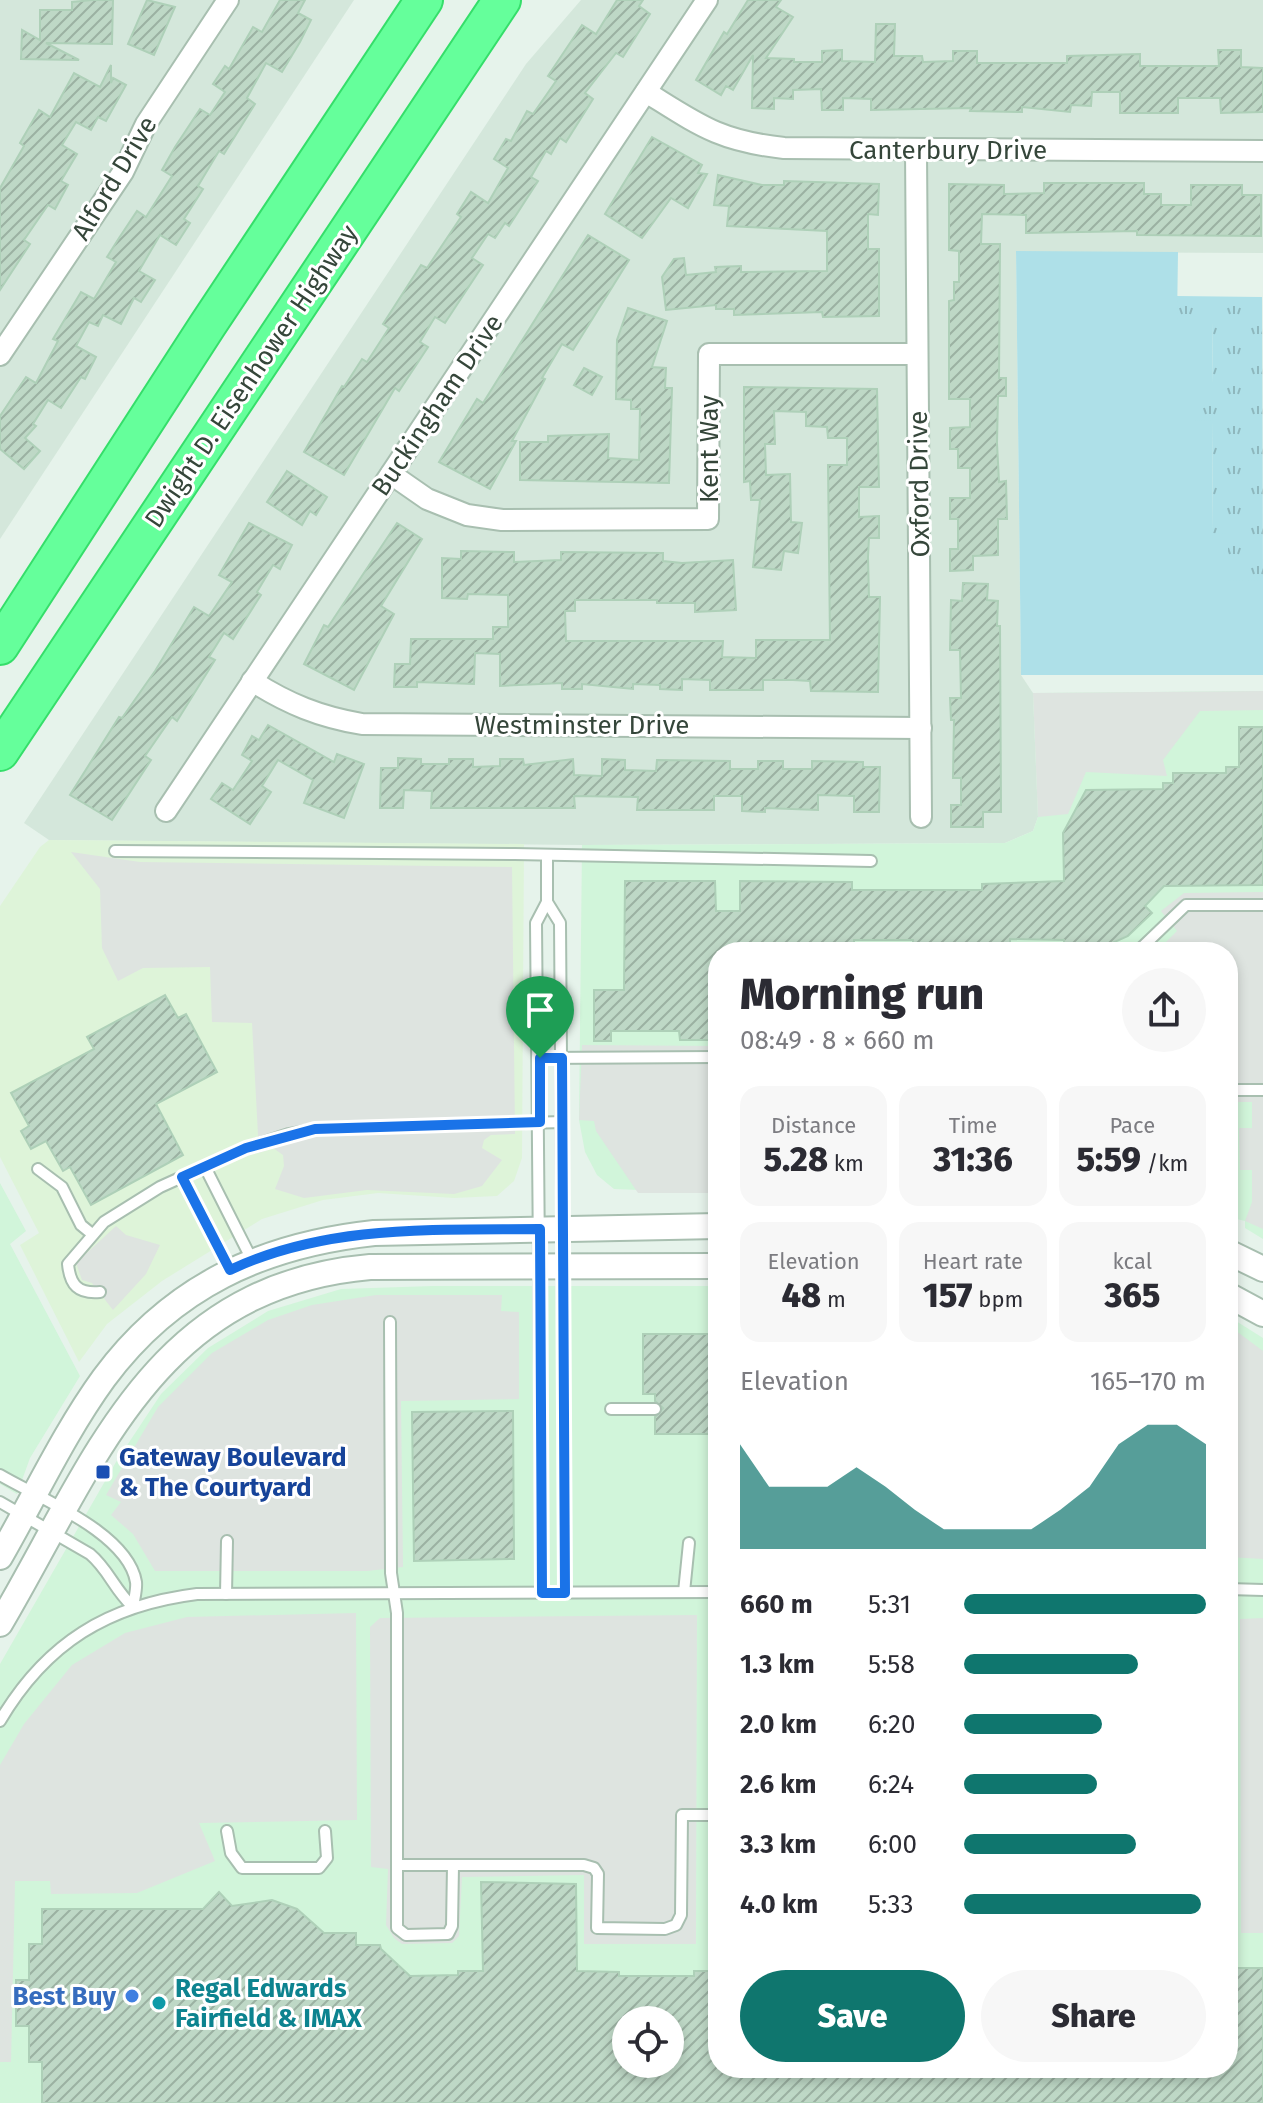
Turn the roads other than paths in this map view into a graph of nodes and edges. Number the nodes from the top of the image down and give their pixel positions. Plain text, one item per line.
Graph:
1 (228, 0) edge
2 (424, 0) edge
3 (502, 0) edge
4 (707, 0) edge
5 (646, 92) junction
6 (916, 151) junction
7 (1263, 151) edge
8 (917, 354) junction
9 (0, 355) edge
10 (391, 474) junction
11 (0, 646) edge
12 (252, 681) junction
13 (921, 728) junction
14 (0, 752) edge
15 (166, 811) dead end
16 (921, 817) dead end
17 (115, 851) dead end
18 (547, 856) junction
19 (871, 861) dead end
20 (547, 902) junction
21 (1263, 905) edge
22 (1147, 942) edge
23 (708, 1057) edge
24 (540, 1058) junction
25 (562, 1058) junction
26 (1238, 1090) edge
27 (1263, 1090) edge
28 (540, 1122) junction
29 (563, 1122) junction
30 (205, 1167) junction
31 (38, 1169) dead end
32 (182, 1177) junction
33 (708, 1226) edge
34 (552, 1228) junction
35 (92, 1234) junction
36 (1238, 1257) edge
37 (241, 1265) junction
38 (552, 1266) junction
39 (708, 1266) edge
40 (1263, 1269) edge
41 (100, 1292) dead end
42 (1238, 1300) edge
43 (1263, 1314) edge
44 (390, 1322) dead end
45 (611, 1409) dead end
46 (655, 1409) dead end
47 (0, 1475) edge
48 (0, 1502) edge
49 (30, 1505) junction
50 (59, 1522) junction
51 (227, 1541) dead end
52 (689, 1543) dead end
53 (0, 1557) edge
54 (1238, 1589) edge
55 (1263, 1590) edge
56 (684, 1592) junction
57 (708, 1592) edge
58 (394, 1593) junction
59 (542, 1593) junction
60 (565, 1593) junction
61 (226, 1594) junction
62 (133, 1607) junction
63 (0, 1624) edge
64 (0, 1721) edge
65 (708, 1815) edge
66 (227, 1831) dead end
67 (325, 1831) dead end
68 (397, 1865) junction
69 (453, 1866) junction

1 - 9 street, Alford Drive
2 - 11 highway
3 - 14 highway, Dwight D. Eisenhower Highway
4 - 5 street, Buckingham Drive
5 - 6 street, Canterbury Drive
5 - 10 street, Buckingham Drive
6 - 7 street, Canterbury Drive
6 - 8 street, Oxford Drive
8 - 10 street, Kent Way
8 - 13 street, Oxford Drive
10 - 12 street, Buckingham Drive
12 - 13 street, Westminster Drive
12 - 15 street, Buckingham Drive
13 - 16 street, Oxford Drive
17 - 18 lane
18 - 19 lane
18 - 20 lane
20 - 24 lane
20 - 25 lane
21 - 22 lane
23 - 25 lane
24 - 25 lane
24 - 28 lane
25 - 29 lane
26 - 27 lane
28 - 29 lane
28 - 30 lane
28 - 34 lane
29 - 34 lane
30 - 32 lane
30 - 37 lane
31 - 35 lane
32 - 35 lane
32 - 37 lane
33 - 34 street
34 - 37 street
34 - 38 lane
34 - 38 lane
35 - 41 lane
36 - 40 street
37 - 49 street
38 - 39 street
38 - 50 street
38 - 59 lane
38 - 60 lane
42 - 43 street
44 - 58 lane
45 - 46 lane
47 - 49 lane
48 - 49 lane
49 - 50 lane
49 - 50 lane
49 - 53 street
50 - 62 lane
50 - 62 lane
50 - 63 street
51 - 61 lane
52 - 56 lane
54 - 55 lane
56 - 57 lane
56 - 60 lane
58 - 59 lane
58 - 61 lane
58 - 68 lane
59 - 60 lane
61 - 62 lane
62 - 64 lane
65 - 69 lane
66 - 67 lane
68 - 69 lane
68 - 69 lane

